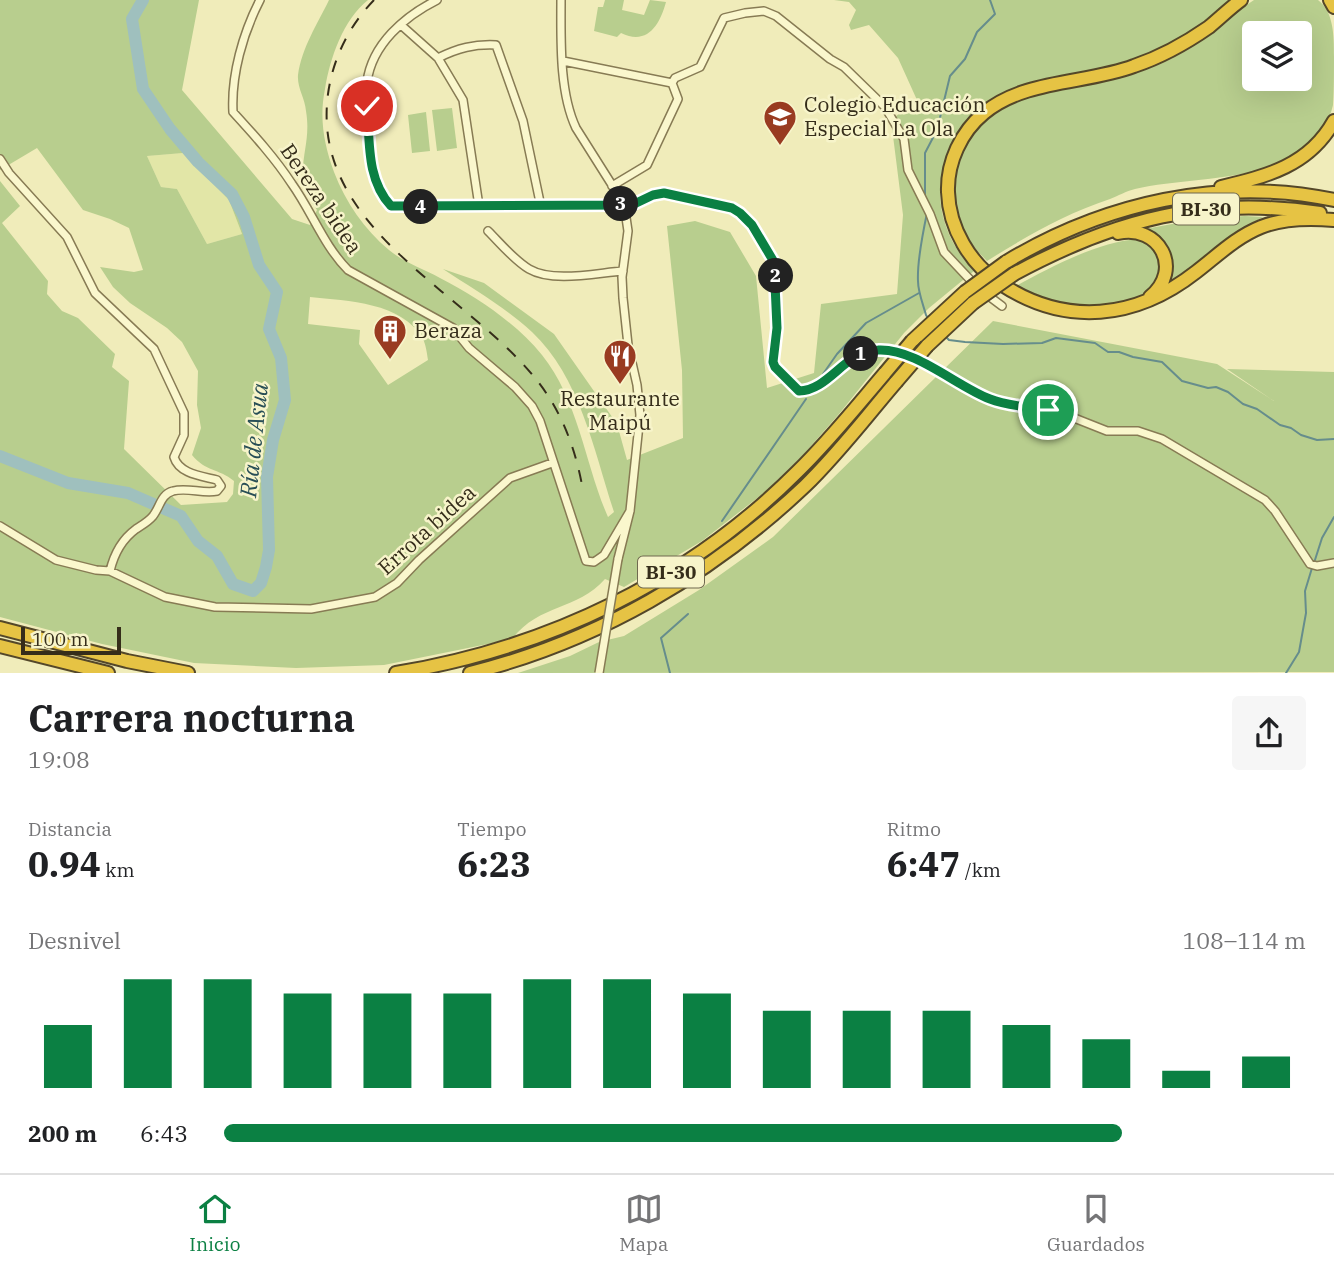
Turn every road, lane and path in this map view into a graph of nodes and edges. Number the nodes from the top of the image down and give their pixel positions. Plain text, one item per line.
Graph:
1 (260, 0) edge
2 (437, 0) edge
3 (561, 0) edge
4 (1330, 0) edge
5 (1240, 1) edge
6 (1334, 7) edge
7 (401, 25) junction
8 (438, 58) junction
9 (562, 61) junction
10 (672, 83) junction
11 (1334, 121) edge
12 (0, 159) edge
13 (612, 186) junction
14 (1185, 196) junction
15 (1334, 200) edge
16 (624, 204) junction
17 (479, 206) junction
18 (541, 207) junction
19 (1334, 218) edge
20 (488, 231) dead end
21 (1083, 241) junction
22 (623, 271) junction
23 (1141, 303) junction
24 (1002, 306) dead end
25 (552, 463) junction
26 (630, 511) junction
27 (0, 526) edge
28 (1334, 563) edge
29 (110, 571) junction
30 (0, 628) edge
31 (3, 647) edge
32 (108, 673) edge
33 (188, 673) edge
34 (396, 673) edge
35 (470, 673) edge
36 (598, 673) edge

1 - 25 street, Bereza bidea
2 - 7 street
3 - 9 street
4 - 6 highway
5 - 23 highway
7 - 8 street
7 - 17 street
8 - 17 street
8 - 18 street
9 - 10 street
9 - 13 street
10 - 13 street
10 - 24 street
11 - 14 highway
12 - 29 street
13 - 16 street
14 - 15 highway, BI-30
14 - 34 highway, BI-30, bridge
16 - 18 street
16 - 22 street
16 - 28 street
17 - 18 street
19 - 21 highway, BI-30
19 - 23 highway
20 - 22 street
21 - 23 highway
21 - 35 highway, BI-30, bridge
22 - 26 street
25 - 26 street, Bereza bidea
25 - 29 street, Errota bidea
26 - 36 street, bridge
27 - 29 street, Errota bidea
30 - 33 highway
31 - 32 highway

